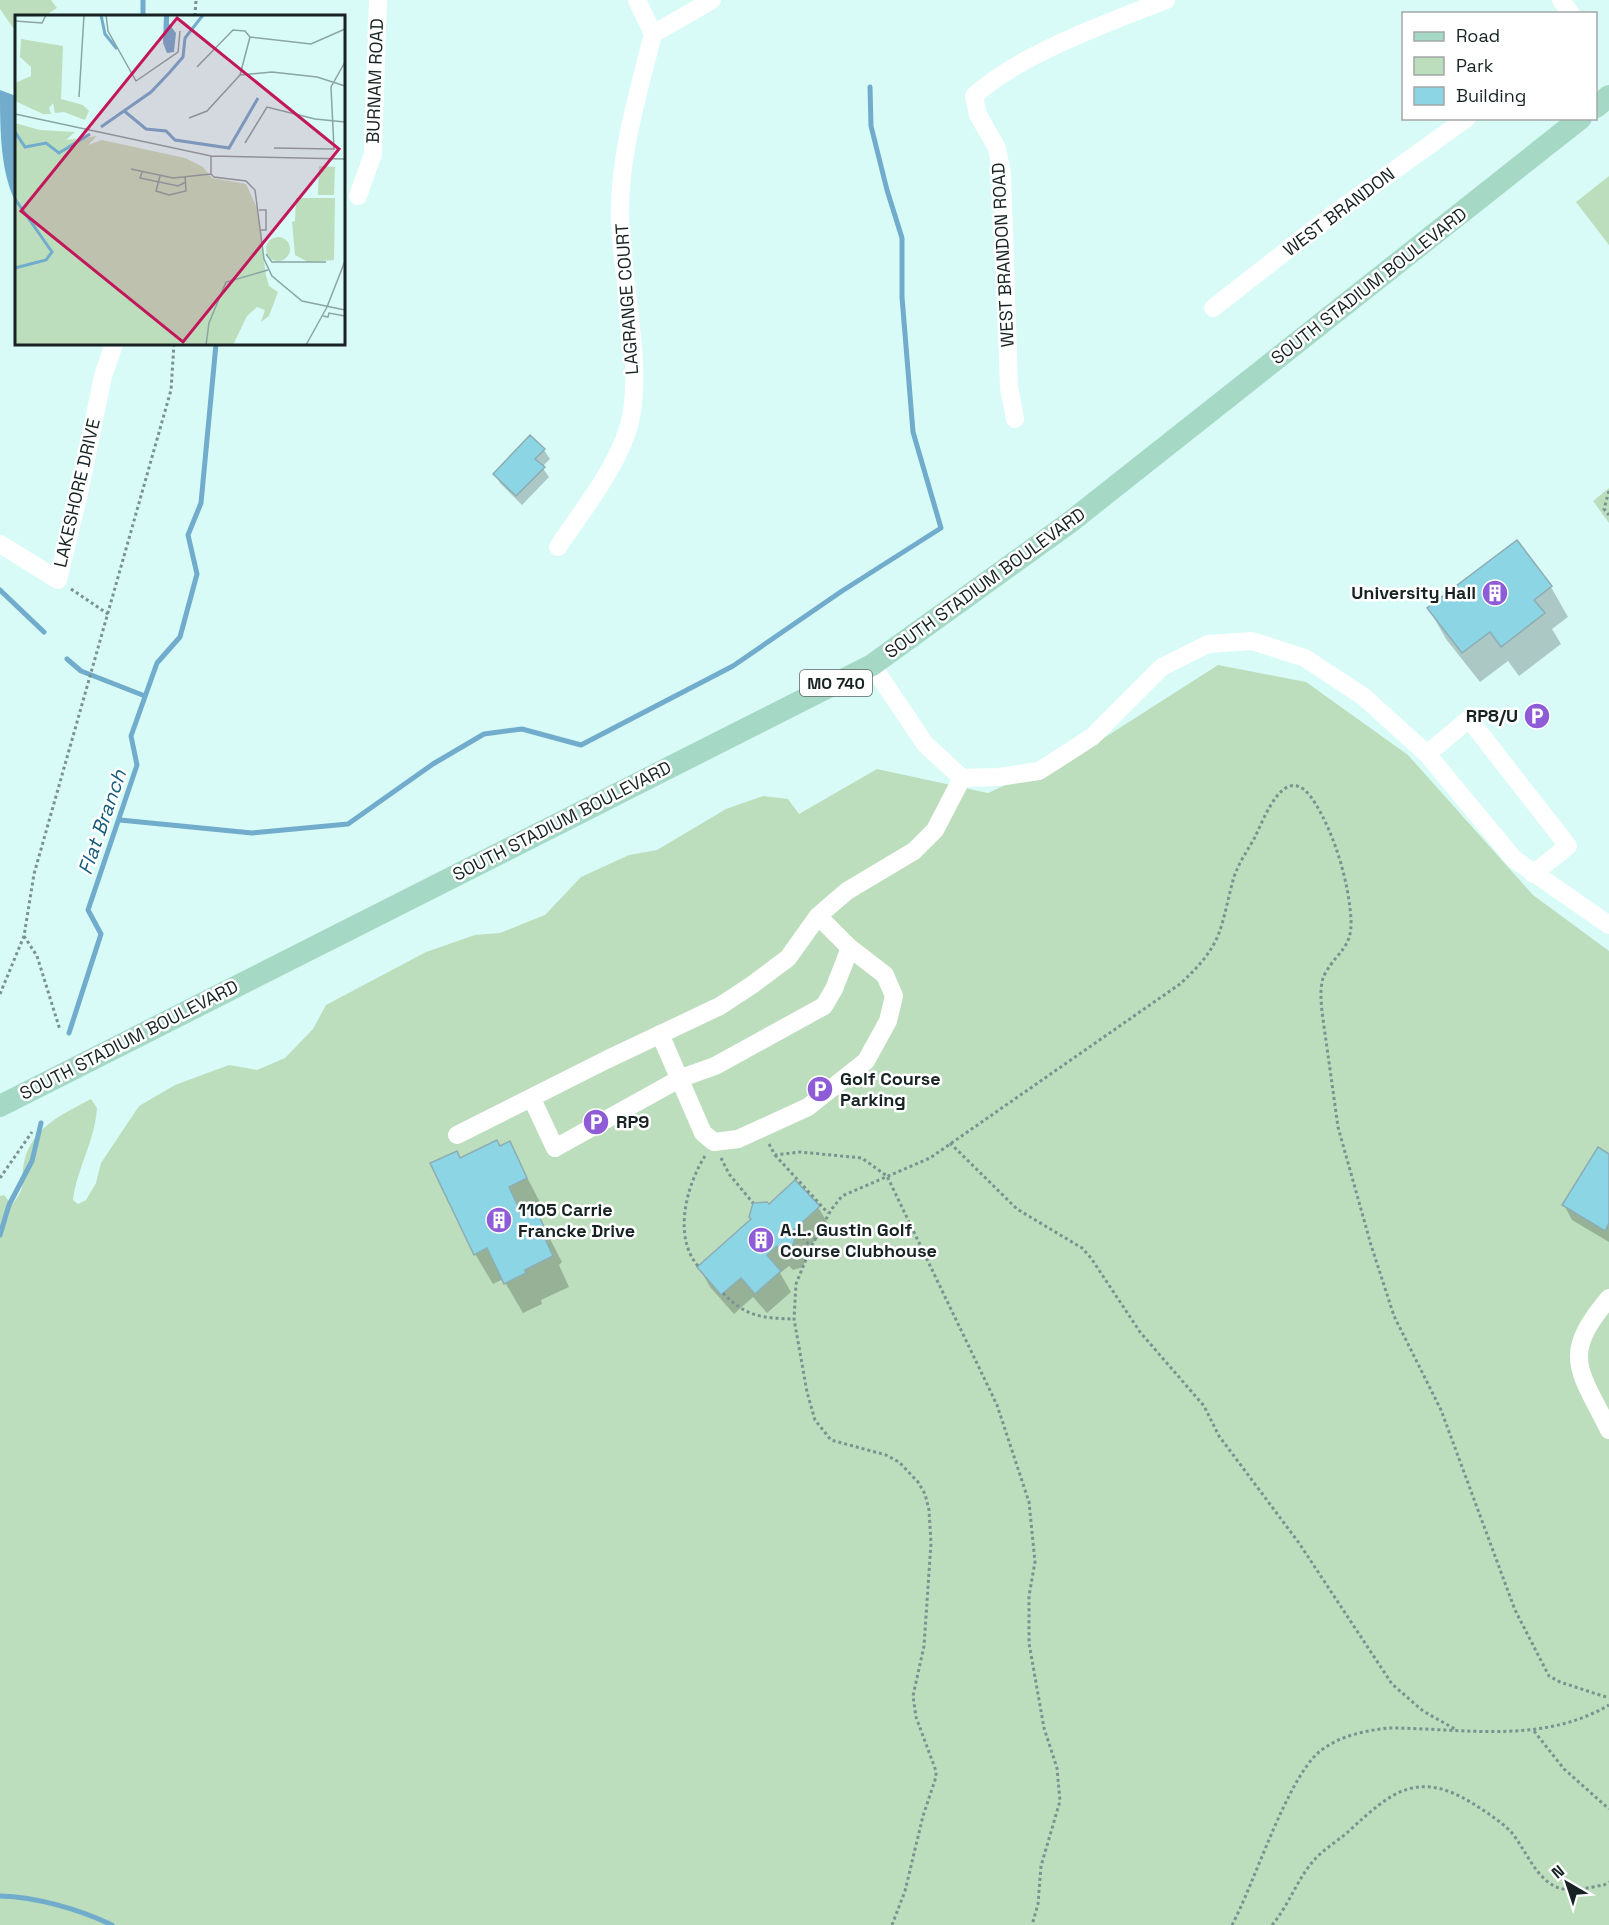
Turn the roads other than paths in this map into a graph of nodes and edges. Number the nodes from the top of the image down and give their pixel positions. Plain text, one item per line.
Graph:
1 (378, 0) edge
2 (637, 0) edge
3 (712, 0) edge
4 (1166, 0) edge
5 (653, 34) junction
6 (1609, 96) edge
7 (1597, 106) edge
8 (1464, 120) edge
9 (1578, 120) edge
10 (358, 196) dead end
11 (1213, 308) dead end
12 (114, 345) edge
13 (1015, 420) dead end
14 (0, 544) edge
15 (558, 547) dead end
16 (872, 665) junction
17 (1427, 754) junction
18 (962, 778) junction
19 (1533, 874) junction
20 (818, 916) junction
21 (1609, 925) edge
22 (850, 948) junction
23 (660, 1034) junction
24 (681, 1078) junction
25 (532, 1099) junction
26 (0, 1106) edge
27 (457, 1135) dead end
28 (1609, 1298) edge
29 (1609, 1430) edge

1 - 10 street, BURNAM ROAD
2 - 5 street
3 - 5 street
4 - 13 street, WEST BRANDON ROAD
5 - 15 street, LAGRANGE COURT
6 - 7 main road
8 - 11 street, WEST BRANDON
9 - 16 main road, SOUTH STADIUM BOULEVARD / MO 740
12 - 14 street, LAKESHORE DRIVE
16 - 18 street
16 - 26 main road, SOUTH STADIUM BOULEVARD / MO 740
17 - 18 street
17 - 19 street
17 - 19 street
18 - 20 street
19 - 21 street
20 - 22 street
20 - 23 street
22 - 24 street
22 - 24 street
23 - 24 street
23 - 25 street
24 - 25 street
25 - 27 street
28 - 29 street

